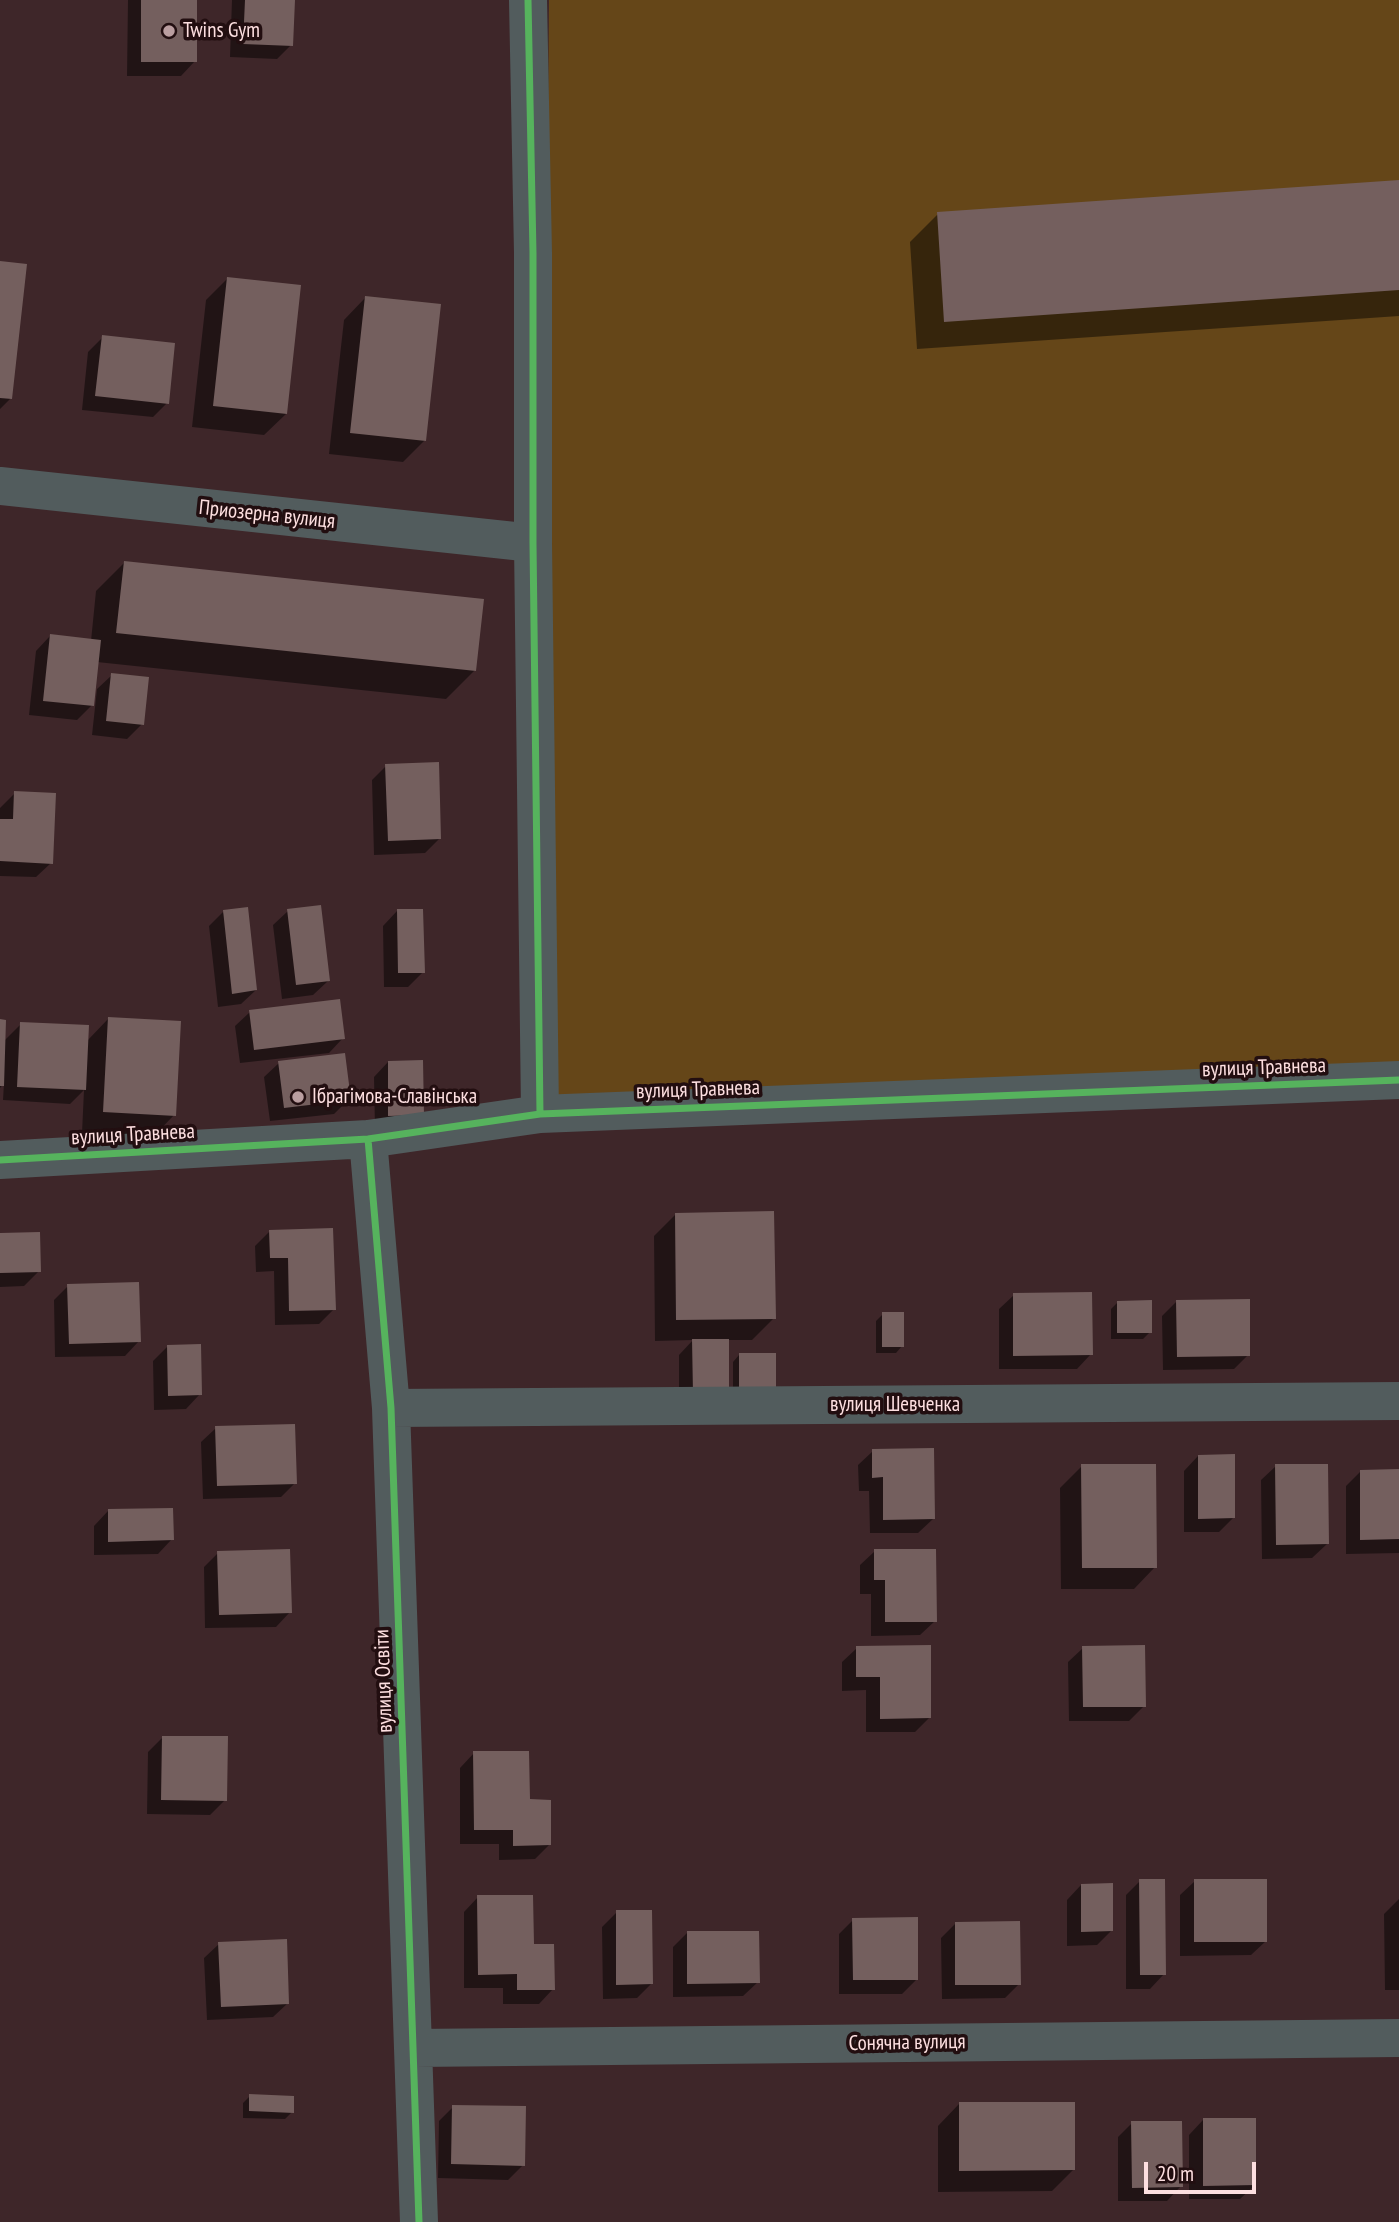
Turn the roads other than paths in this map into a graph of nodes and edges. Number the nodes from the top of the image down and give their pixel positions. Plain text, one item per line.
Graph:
1 (528, 0) edge
2 (0, 486) edge
3 (533, 543) junction
4 (1399, 1080) edge
5 (540, 1114) junction
6 (368, 1139) junction
7 (0, 1160) edge
8 (1399, 1401) edge
9 (391, 1408) junction
10 (1399, 2038) edge
11 (415, 2048) junction
12 (419, 2222) edge

1 - 3 street
2 - 3 street, Приозерна вулиця
3 - 5 street
4 - 5 street, вулиця Травнева
5 - 6 street, вулиця Травнева
6 - 7 street, вулиця Травнева
6 - 9 street, вулиця Освіти
8 - 9 street, вулиця Шевченка
9 - 11 street, вулиця Освіти
10 - 11 street, Сонячна вулиця
11 - 12 street, вулиця Освіти

